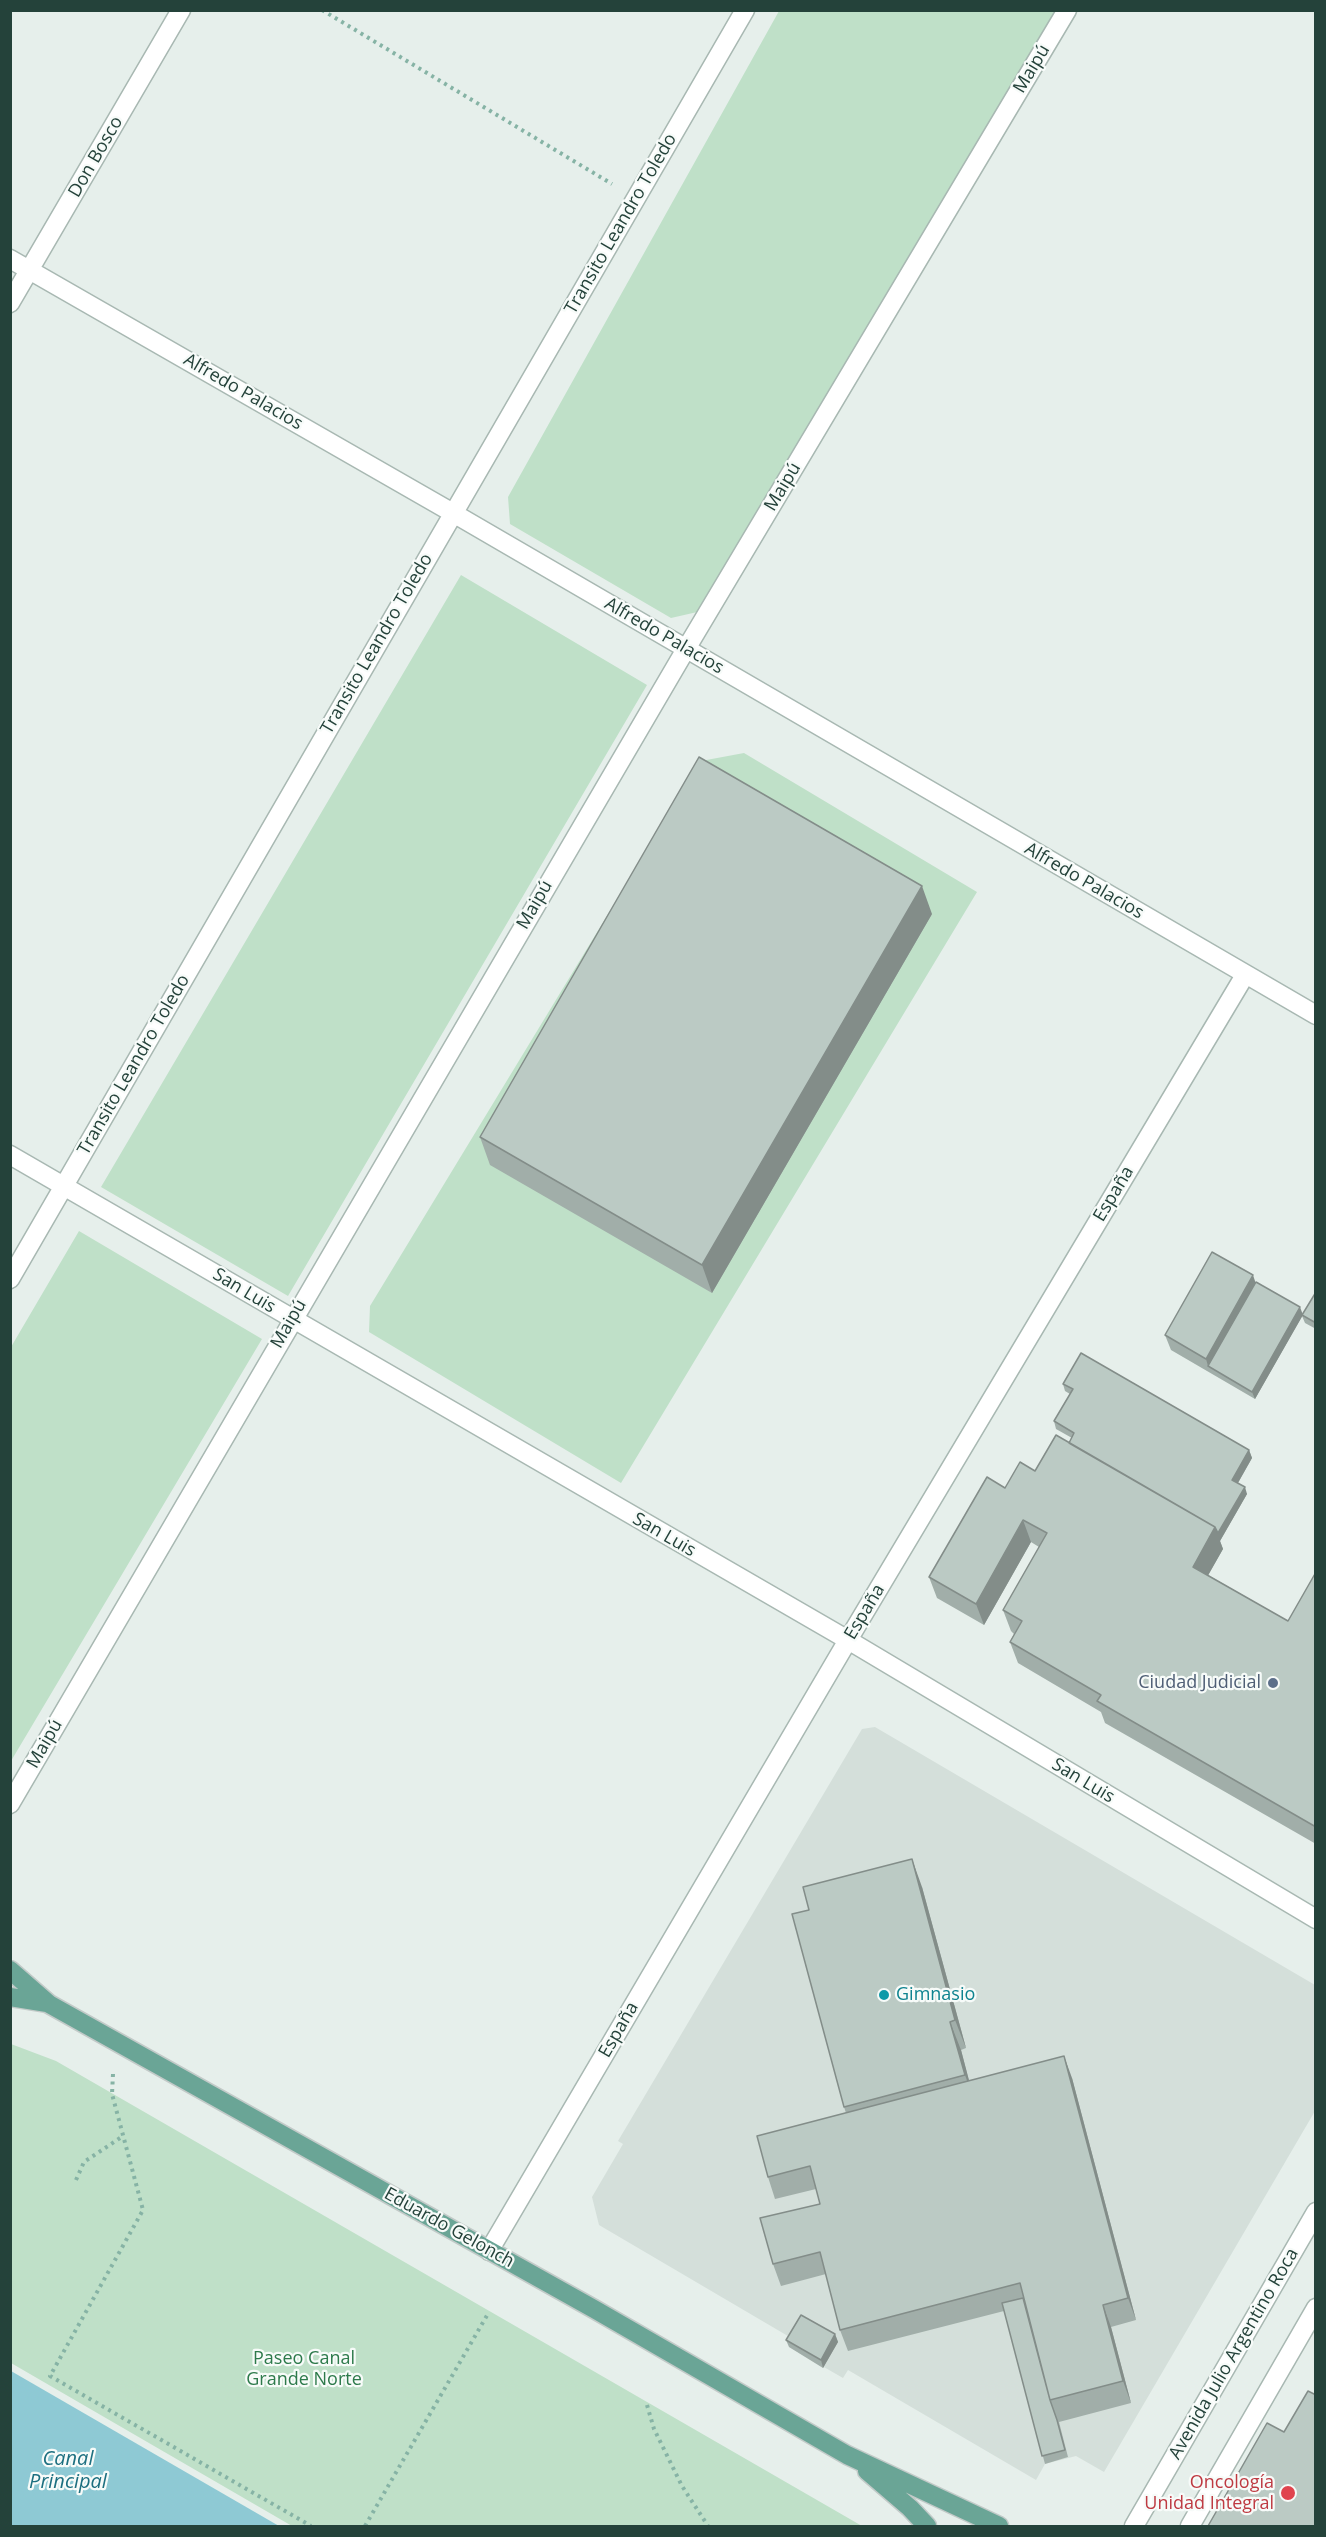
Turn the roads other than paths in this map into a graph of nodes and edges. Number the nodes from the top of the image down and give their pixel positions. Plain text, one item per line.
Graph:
1 (181, 10) edge
2 (745, 10) edge
3 (1067, 10) edge
4 (10, 259) edge
5 (30, 270) junction
6 (10, 303) edge
7 (453, 513) junction
8 (686, 650) junction
9 (1245, 975) junction
10 (1316, 1016) edge
11 (10, 1155) edge
12 (65, 1185) junction
13 (10, 1279) edge
14 (291, 1320) junction
15 (848, 1641) junction
16 (10, 1803) edge
17 (1316, 1919) edge
18 (10, 1970) edge
19 (10, 1997) edge
20 (49, 2004) junction
21 (1316, 2212) edge
22 (489, 2251) junction
23 (1316, 2308) edge
24 (847, 2455) junction
25 (927, 2526) edge
26 (999, 2526) edge
27 (1134, 2526) edge
28 (1190, 2526) edge

1 - 5 street, Don Bosco
2 - 7 street, Transito Leandro Toledo
3 - 8 street, Maipú
4 - 5 street, Alfredo Palacios
5 - 6 street, Don Bosco
5 - 7 street, Alfredo Palacios
7 - 8 street, Alfredo Palacios
7 - 12 street, Transito Leandro Toledo
8 - 9 street, Alfredo Palacios
8 - 14 street, Maipú
9 - 10 street, Alfredo Palacios
9 - 15 street, España
11 - 12 street, San Luis
12 - 13 street, Transito Leandro Toledo
12 - 14 street, San Luis
14 - 15 street, San Luis
14 - 16 street, Maipú
15 - 17 street, San Luis
15 - 22 street, España
18 - 20 main road, Eduardo Gelonch
19 - 20 main road, Eduardo Gelonch
20 - 22 main road, Eduardo Gelonch
21 - 27 street, Avenida Julio Argentino Roca
22 - 24 main road, Eduardo Gelonch
23 - 28 street
24 - 25 main road, Eduardo Gelonch
24 - 26 main road, Eduardo Gelonch

